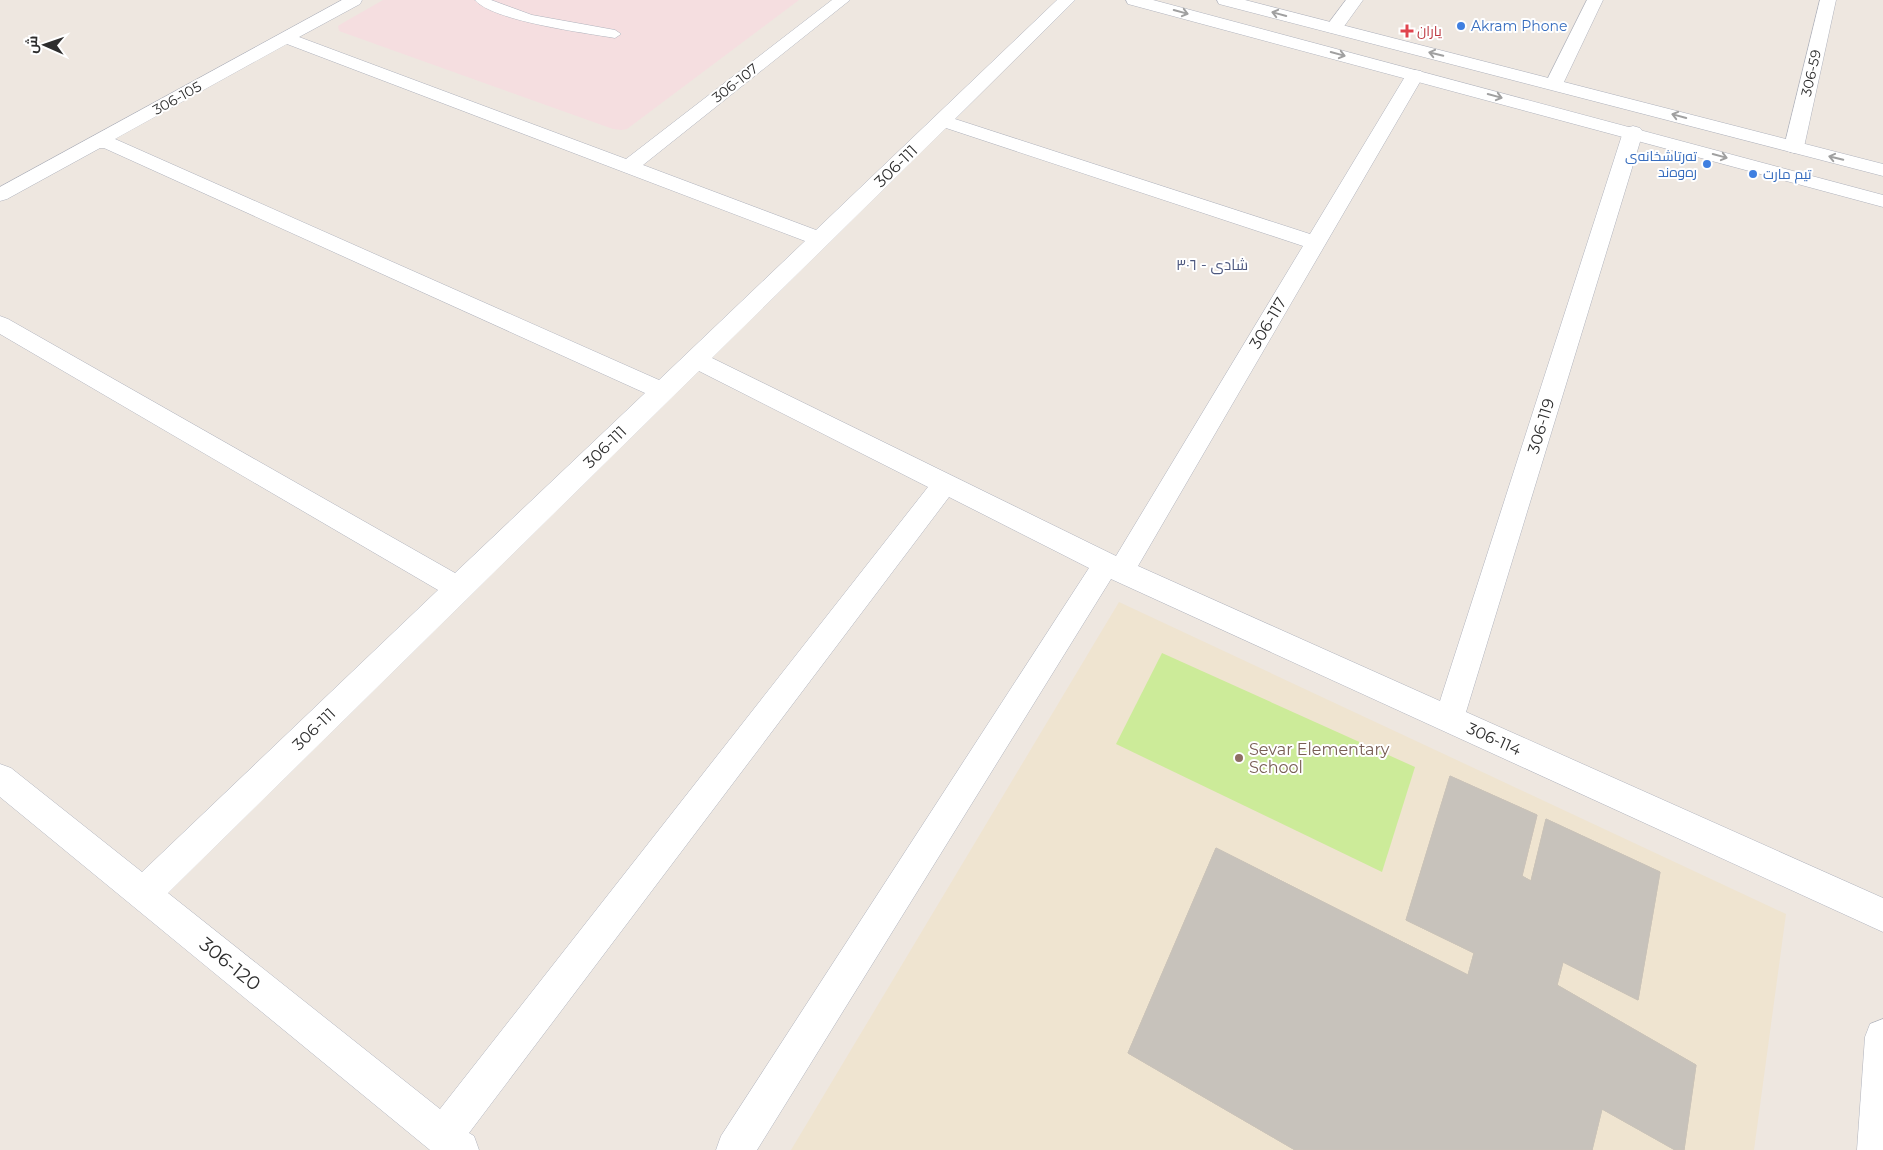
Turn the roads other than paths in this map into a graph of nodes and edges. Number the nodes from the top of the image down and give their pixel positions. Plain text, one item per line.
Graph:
1 (354, 0) edge
2 (481, 0) edge
3 (842, 0) edge
4 (1067, 0) edge
5 (1134, 0) edge
6 (1225, 0) edge
7 (1355, 0) edge
8 (1595, 0) edge
9 (1828, 0) edge
10 (1309, 22) junction
11 (1334, 28) junction
12 (615, 34) dead end
13 (286, 38) junction
14 (1293, 42) junction
15 (1415, 75) junction
16 (1554, 84) junction
17 (942, 121) junction
18 (1633, 132) junction
19 (98, 142) junction
20 (1794, 147) junction
21 (628, 167) junction
22 (1883, 170) edge
23 (0, 196) edge
24 (1883, 201) edge
25 (820, 239) junction
26 (1315, 243) junction
27 (0, 324) edge
28 (695, 359) junction
29 (662, 391) junction
30 (945, 484) junction
31 (1113, 567) junction
32 (459, 589) junction
33 (1449, 719) junction
34 (0, 778) edge
35 (143, 894) junction
36 (1883, 915) edge
37 (1883, 1037) edge
38 (452, 1143) edge
39 (735, 1150) edge
40 (1876, 1150) edge

1 - 13 street, 306-105
2 - 12 lane
3 - 21 street, 306-107
4 - 17 street, 306-111
5 -> 14 street
10 -> 6 street
7 - 11 street
8 - 16 street
9 - 20 street, 306-59
10 - 11 street
10 - 14 street
16 -> 11 street
13 - 19 street, 306-105
13 - 21 street
14 -> 15 street
15 -> 18 street
15 - 26 street, 306-117
20 -> 16 street
17 - 25 street, 306-111
17 - 26 street
18 -> 24 street
18 - 33 street, 306-119
19 - 23 street, 306-105
19 - 29 street
22 -> 20 street
21 - 25 street
25 - 28 street, 306-111
26 - 31 street, 306-117
27 - 32 street
28 - 29 street, 306-111
28 - 30 street, 306-114
29 - 32 street, 306-111
30 - 31 street, 306-114
30 - 38 street
31 - 33 street, 306-114
31 - 39 street, 306-117
32 - 35 street, 306-111
33 - 36 street, 306-114
34 - 35 street, 306-120
35 - 38 street, 306-120
37 - 40 street

